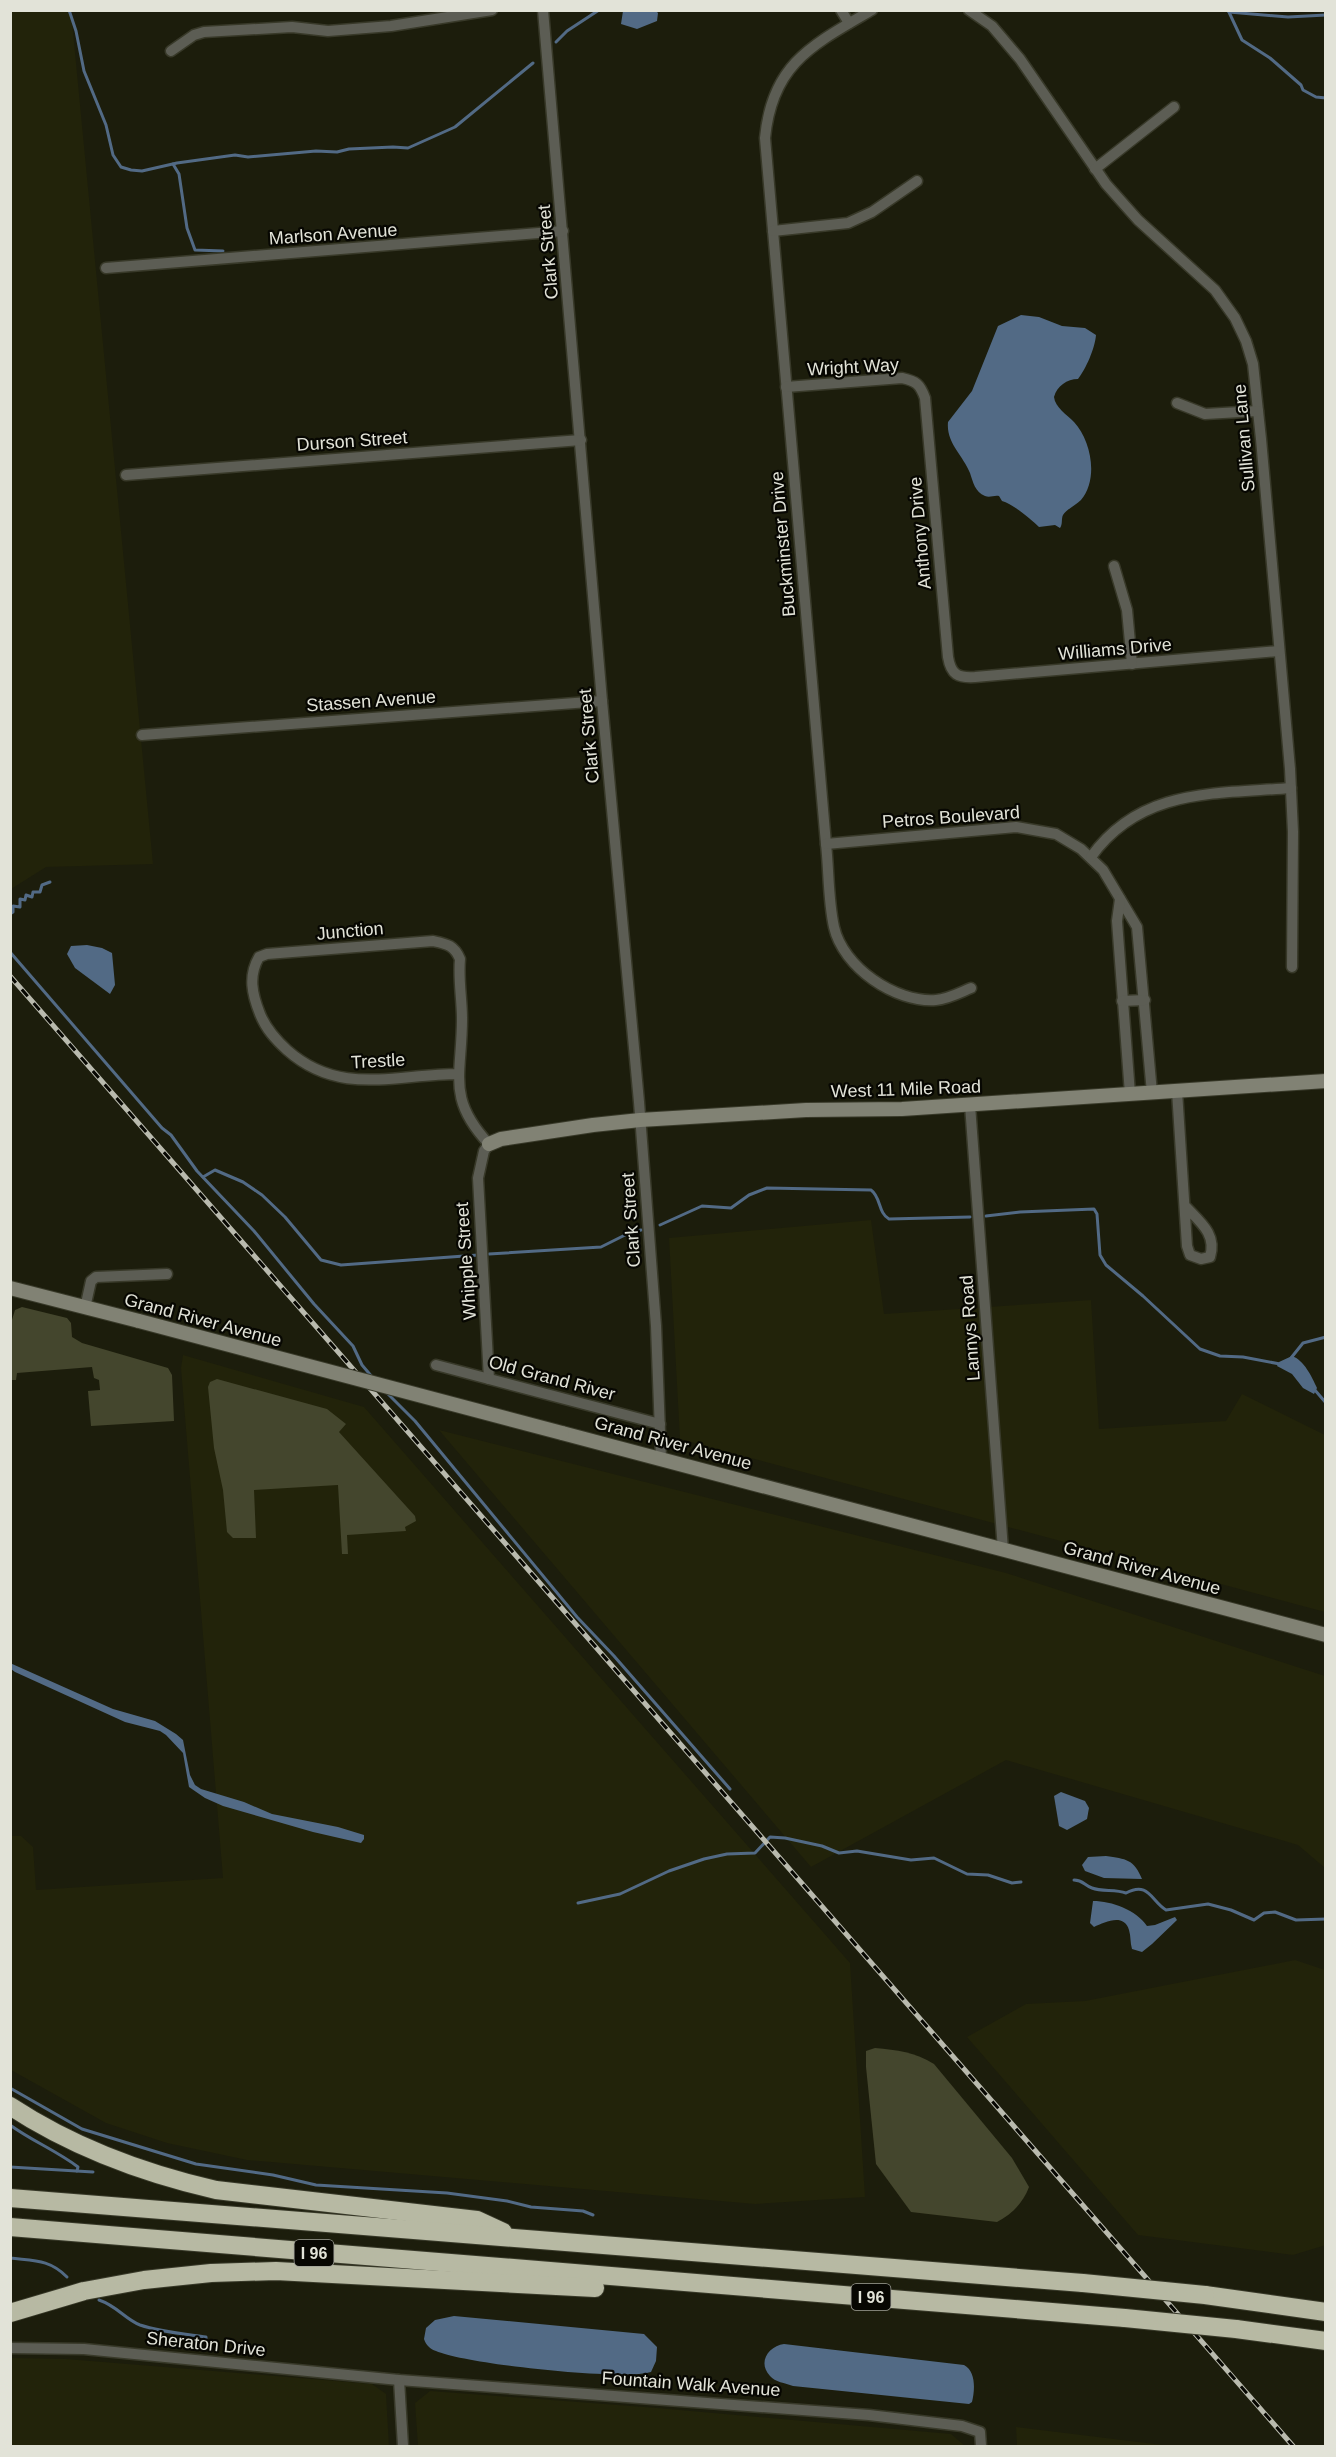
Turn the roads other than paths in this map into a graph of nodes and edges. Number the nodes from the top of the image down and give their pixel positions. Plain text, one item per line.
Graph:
1 (492, 10) edge
2 (543, 10) edge
3 (841, 10) edge
4 (872, 10) edge
5 (969, 10) edge
6 (849, 24) junction
7 (171, 51) dead end
8 (1174, 107) dead end
9 (1095, 169) junction
10 (917, 181) dead end
11 (563, 231) junction
12 (773, 231) junction
13 (106, 268) dead end
14 (920, 386) joint
15 (786, 387) junction
16 (1177, 402) dead end
17 (1258, 411) junction
18 (580, 440) junction
19 (126, 475) dead end
20 (1114, 566) dead end
21 (1279, 651) junction
22 (1132, 664) junction
23 (955, 675) joint
24 (602, 701) junction
25 (142, 735) dead end
26 (1291, 788) junction
27 (826, 844) junction
28 (1091, 857) junction
29 (1120, 899) junction
30 (1292, 967) dead end
31 (253, 974) joint
32 (971, 988) dead end
33 (1145, 1000) junction
34 (1122, 1001) junction
35 (458, 1074) junction
36 (1326, 1081) edge
37 (1177, 1091) junction
38 (1152, 1093) junction
39 (1130, 1094) junction
40 (970, 1105) junction
41 (640, 1120) junction
42 (489, 1144) junction
43 (1185, 1206) dead end
44 (167, 1274) dead end
45 (11, 1289) edge
46 (86, 1308) junction
47 (436, 1365) dead end
48 (489, 1379) junction
49 (660, 1424) junction
50 (661, 1459) junction
51 (1002, 1550) junction
52 (1326, 1635) edge
53 (10, 2106) edge
54 (10, 2198) edge
55 (10, 2228) edge
56 (515, 2237) junction
57 (723, 2287) junction
58 (1326, 2312) edge
59 (10, 2313) edge
60 (1326, 2341) edge
61 (10, 2348) edge
62 (399, 2380) junction
63 (403, 2446) edge
64 (981, 2446) edge

1 - 7 street
2 - 11 street, Clark Street
3 - 6 street
4 - 6 street
5 - 9 street, Sullivan Lane
6 - 12 street, Buckminster Drive
8 - 9 street
9 - 17 street, Sullivan Lane
10 - 12 street
11 - 13 street, Marlson Avenue
11 - 18 street, Clark Street
12 - 15 street, Buckminster Drive
14 - 15 street, Wright Way
14 - 23 street, Anthony Drive
15 - 27 street, Buckminster Drive
16 - 17 street
17 - 21 street, Sullivan Lane
18 - 19 street, Durson Street
18 - 24 street, Clark Street
20 - 22 street
21 - 22 street, Williams Drive
21 - 26 street, Sullivan Lane
22 - 23 street, Williams Drive
24 - 25 street, Stassen Avenue
24 - 41 street, Clark Street
26 - 28 street
26 - 30 street, Sullivan Lane
27 - 28 street, Petros Boulevard
27 - 32 street, Buckminster Drive
28 - 29 street, Petros Boulevard
29 - 33 street, Petros Boulevard
29 - 34 street
31 - 35 street, Trestle
31 - 35 street, Junction
33 - 34 street
33 - 38 street, Petros Boulevard
34 - 39 street
35 - 42 street
36 - 37 main road, West 11 Mile Road
37 - 38 main road, West 11 Mile Road
37 - 43 street
38 - 39 main road, West 11 Mile Road
39 - 40 main road, West 11 Mile Road
40 - 41 main road, West 11 Mile Road
40 - 51 street, Lannys Road
41 - 42 main road, West 11 Mile Road
41 - 49 street, Clark Street
42 - 48 street, Whipple Street
44 - 46 street
45 - 46 main road, Grand River Avenue
46 - 50 main road, Grand River Avenue, bridge
47 - 48 street, Old Grand River
48 - 49 street, Old Grand River
49 - 50 street, Clark Street
50 - 51 main road, Grand River Avenue
51 - 52 main road, Grand River Avenue
53 - 56 highway
54 - 56 highway, I 96
55 - 57 highway, I 96
56 - 58 highway, I 96, bridge
57 - 59 highway
57 - 60 highway, I 96, bridge
61 - 62 street, Sheraton Drive
62 - 63 street
62 - 64 street, Fountain Walk Avenue

